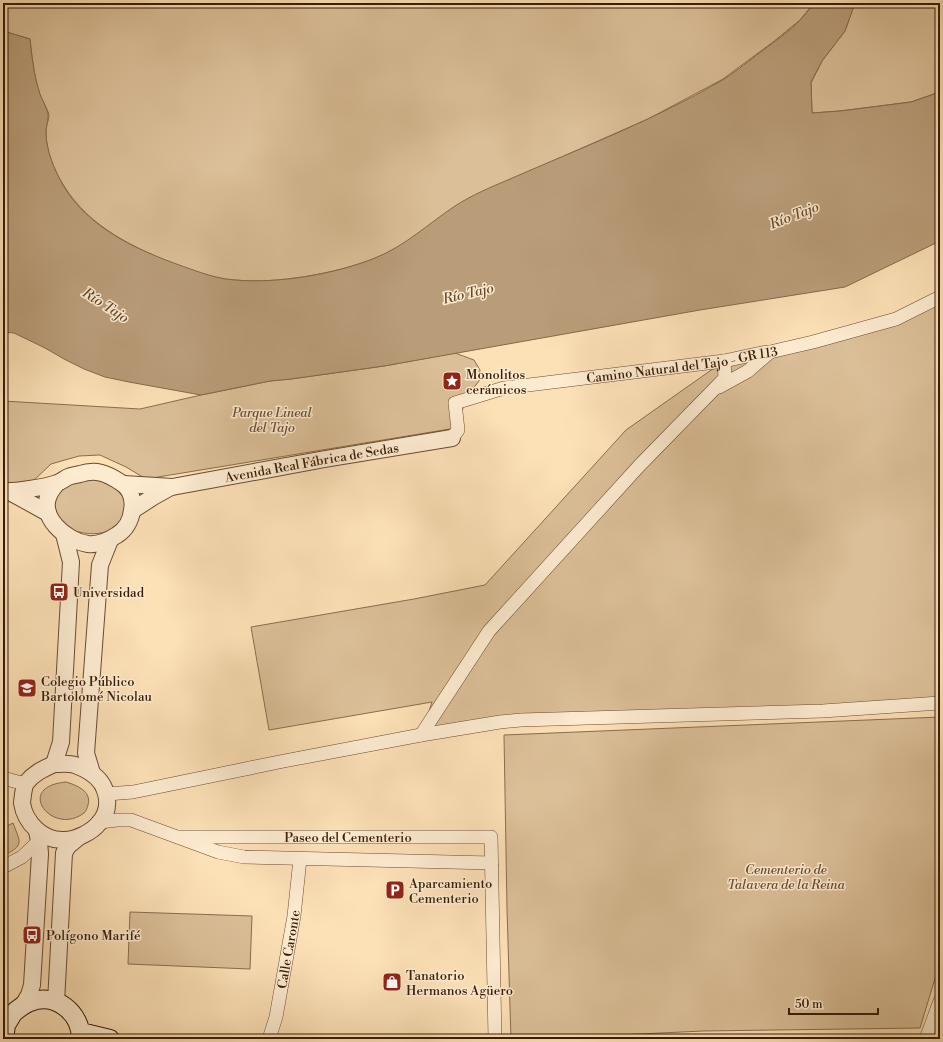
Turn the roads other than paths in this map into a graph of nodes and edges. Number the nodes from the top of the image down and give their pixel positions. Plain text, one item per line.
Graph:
1 (940, 297) edge
2 (770, 352) junction
3 (724, 361) junction
4 (713, 390) junction
5 (452, 438) joint
6 (57, 483) junction
7 (124, 484) junction
8 (172, 487) junction
9 (6, 491) edge
10 (132, 510) junction
11 (48, 513) junction
12 (64, 534) junction
13 (110, 540) junction
14 (940, 703) edge
15 (422, 736) junction
16 (54, 764) junction
17 (92, 773) junction
18 (3, 778) edge
19 (25, 784) junction
20 (107, 794) junction
21 (100, 822) junction
22 (38, 836) junction
23 (80, 837) junction
24 (179, 837) junction
25 (300, 858) junction
26 (492, 863) junction
27 (3, 868) edge
28 (940, 1001) edge
29 (56, 1002) junction
30 (13, 1014) edge
31 (81, 1036) edge
32 (4, 1039) edge
33 (110, 1039) edge
34 (269, 1039) edge
35 (495, 1039) edge
36 (926, 1039) edge

1 - 2 street, Camino Natural del Tajo - GR 113
2 - 3 street, Camino Natural del Tajo - GR 113
2 - 4 street
3 - 4 street
3 - 5 street, Camino Natural del Tajo - GR 113
4 - 15 street
5 - 8 street, Avenida Real Fábrica de Sedas
6 - 7 street, Avenida Real Fábrica de Sedas
6 - 9 street, Avenida Real Fábrica de Sedas
6 - 11 street
7 - 8 street, Avenida Real Fábrica de Sedas
7 - 10 street, Avenida Real Fábrica de Sedas
8 - 10 street, Avenida Real Fábrica de Sedas
9 - 11 street, Avenida Real Fábrica de Sedas
10 - 13 street, Avenida Real Fábrica de Sedas
11 - 12 street, Avenida Real Fábrica de Sedas
12 - 13 street, Avenida Real Fábrica de Sedas
12 - 16 street
13 - 17 street
14 - 15 street
15 - 20 street
16 - 17 street
16 - 19 street
17 - 20 street
18 - 19 street
19 - 22 street
20 - 21 street
21 - 23 street
21 - 24 street, Paseo del Cementerio
22 - 23 street
22 - 27 street
22 - 30 street
23 - 29 street
24 - 25 street, Paseo del Cementerio
24 - 26 street, Paseo del Cementerio
25 - 26 street, Paseo del Cementerio
25 - 34 street, Calle Caronte
26 - 35 street, Paseo del Cementerio
28 - 36 street
29 - 30 main road
29 - 31 main road
30 - 32 main road
31 - 33 main road

